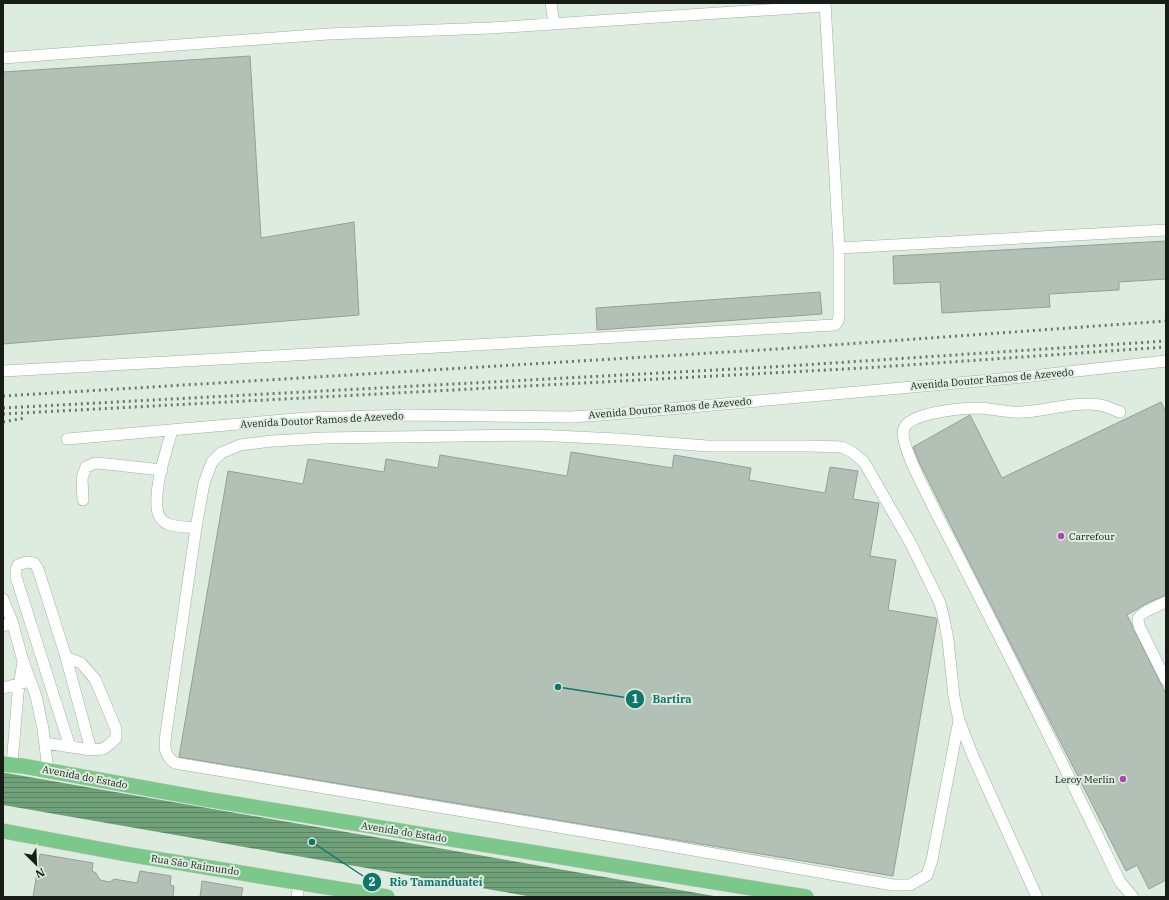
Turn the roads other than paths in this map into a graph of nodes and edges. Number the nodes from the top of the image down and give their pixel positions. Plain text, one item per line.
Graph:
1 (551, 3) edge
2 (825, 4) edge
3 (724, 8) edge
4 (554, 23) junction
5 (3, 58) edge
6 (1166, 230) edge
7 (839, 248) junction
8 (1166, 361) edge
9 (3, 371) edge
10 (1120, 412) dead end
11 (172, 430) junction
12 (67, 439) dead end
13 (162, 470) junction
14 (83, 500) dead end
15 (196, 528) junction
16 (3, 599) edge
17 (1166, 602) edge
18 (8, 624) edge
19 (66, 657) junction
20 (23, 661) junction
21 (1166, 680) edge
22 (32, 682) junction
23 (19, 683) junction
24 (3, 688) edge
25 (959, 720) junction
26 (45, 743) junction
27 (70, 747) junction
28 (91, 750) junction
29 (8, 764) edge
30 (48, 770) junction
31 (3, 831) edge
32 (298, 890) edge
33 (386, 897) edge
34 (806, 897) edge
35 (1037, 897) edge
36 (1133, 897) edge

1 - 4 lane
2 - 3 lane
2 - 7 lane
3 - 4 lane
4 - 5 lane
6 - 7 lane
7 - 9 lane
8 - 11 lane, Avenida Doutor Ramos de Azevedo
10 - 36 lane
11 - 12 lane, Avenida Doutor Ramos de Azevedo
11 - 13 lane
13 - 14 lane
13 - 15 lane
15 - 25 lane
15 - 25 lane
16 - 18 lane
17 - 21 lane
18 - 20 lane
19 - 27 lane
19 - 28 lane
19 - 28 lane
20 - 22 lane
20 - 23 lane
22 - 23 lane
22 - 26 lane
23 - 24 lane
23 - 29 lane
25 - 35 lane
26 - 27 lane
26 - 30 lane
27 - 28 lane
29 - 30 highway, Avenida do Estado
30 - 34 highway, Avenida do Estado
31 - 32 highway, Rua São Raimundo
32 - 33 highway, Rua São Raimundo

